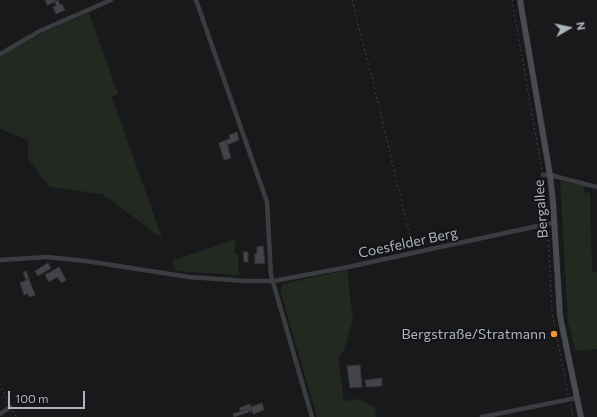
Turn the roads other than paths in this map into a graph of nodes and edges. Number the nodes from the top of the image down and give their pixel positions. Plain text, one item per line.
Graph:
1 (111, 0) edge
2 (196, 0) edge
3 (520, 0) edge
4 (0, 54) edge
5 (543, 175) road end
6 (550, 175) junction
7 (597, 186) edge
8 (555, 223) junction
9 (0, 260) edge
10 (273, 281) junction
11 (576, 398) junction
12 (10, 407) road end
13 (0, 414) edge
14 (312, 417) edge
15 (482, 417) edge
16 (581, 417) edge

1 - 4 street
2 - 10 street
3 - 6 street, Bergallee
5 - 6 street
6 - 7 street
6 - 8 street, Bergallee
8 - 10 street, Coesfelder Berg
8 - 11 street, Bergallee
9 - 10 street, Coesfelder Berg
10 - 14 street
11 - 15 street
11 - 16 street, Bergallee
12 - 13 street

